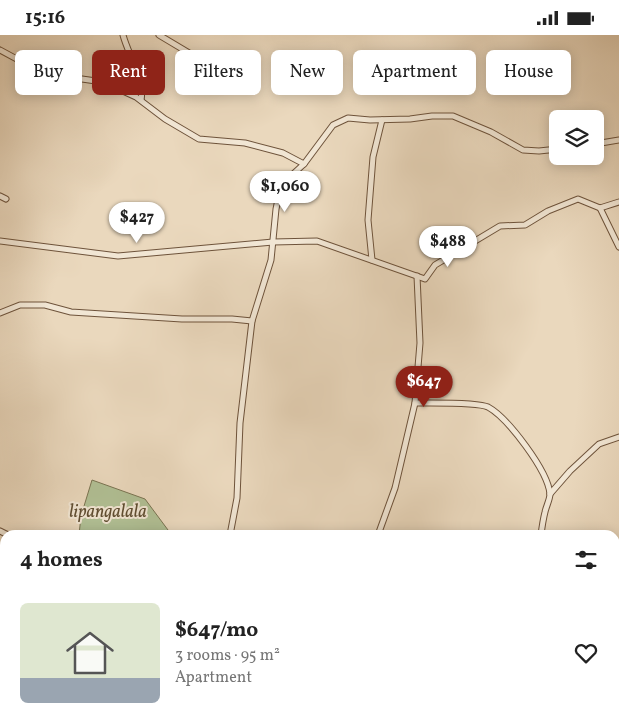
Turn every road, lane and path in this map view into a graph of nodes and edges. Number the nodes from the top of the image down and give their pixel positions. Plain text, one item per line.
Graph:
1 (123, 35) edge
2 (159, 35) edge
3 (184, 50) edge
4 (0, 51) edge
5 (141, 100) junction
6 (382, 120) junction
7 (619, 141) edge
8 (604, 143) edge
9 (549, 150) edge
10 (304, 164) junction
11 (0, 197) edge
12 (6, 199) dead end
13 (619, 202) edge
14 (600, 208) junction
15 (0, 241) edge
16 (273, 242) junction
17 (619, 247) edge
18 (372, 260) junction
19 (417, 276) junction
20 (0, 313) edge
21 (252, 321) junction
22 (415, 403) junction
23 (619, 437) edge
24 (550, 495) junction
25 (231, 530) edge
26 (378, 530) edge
27 (542, 530) edge

1 - 5 street
2 - 3 street
4 - 5 street
5 - 10 street
6 - 9 street
6 - 10 street
6 - 18 street
7 - 8 street
10 - 16 street
11 - 12 street
13 - 14 street
14 - 17 street
14 - 19 street
15 - 16 street
16 - 18 street
16 - 21 street
18 - 19 street
19 - 22 street
20 - 21 street
21 - 25 street
22 - 24 street
22 - 26 street
23 - 24 street
24 - 27 street

